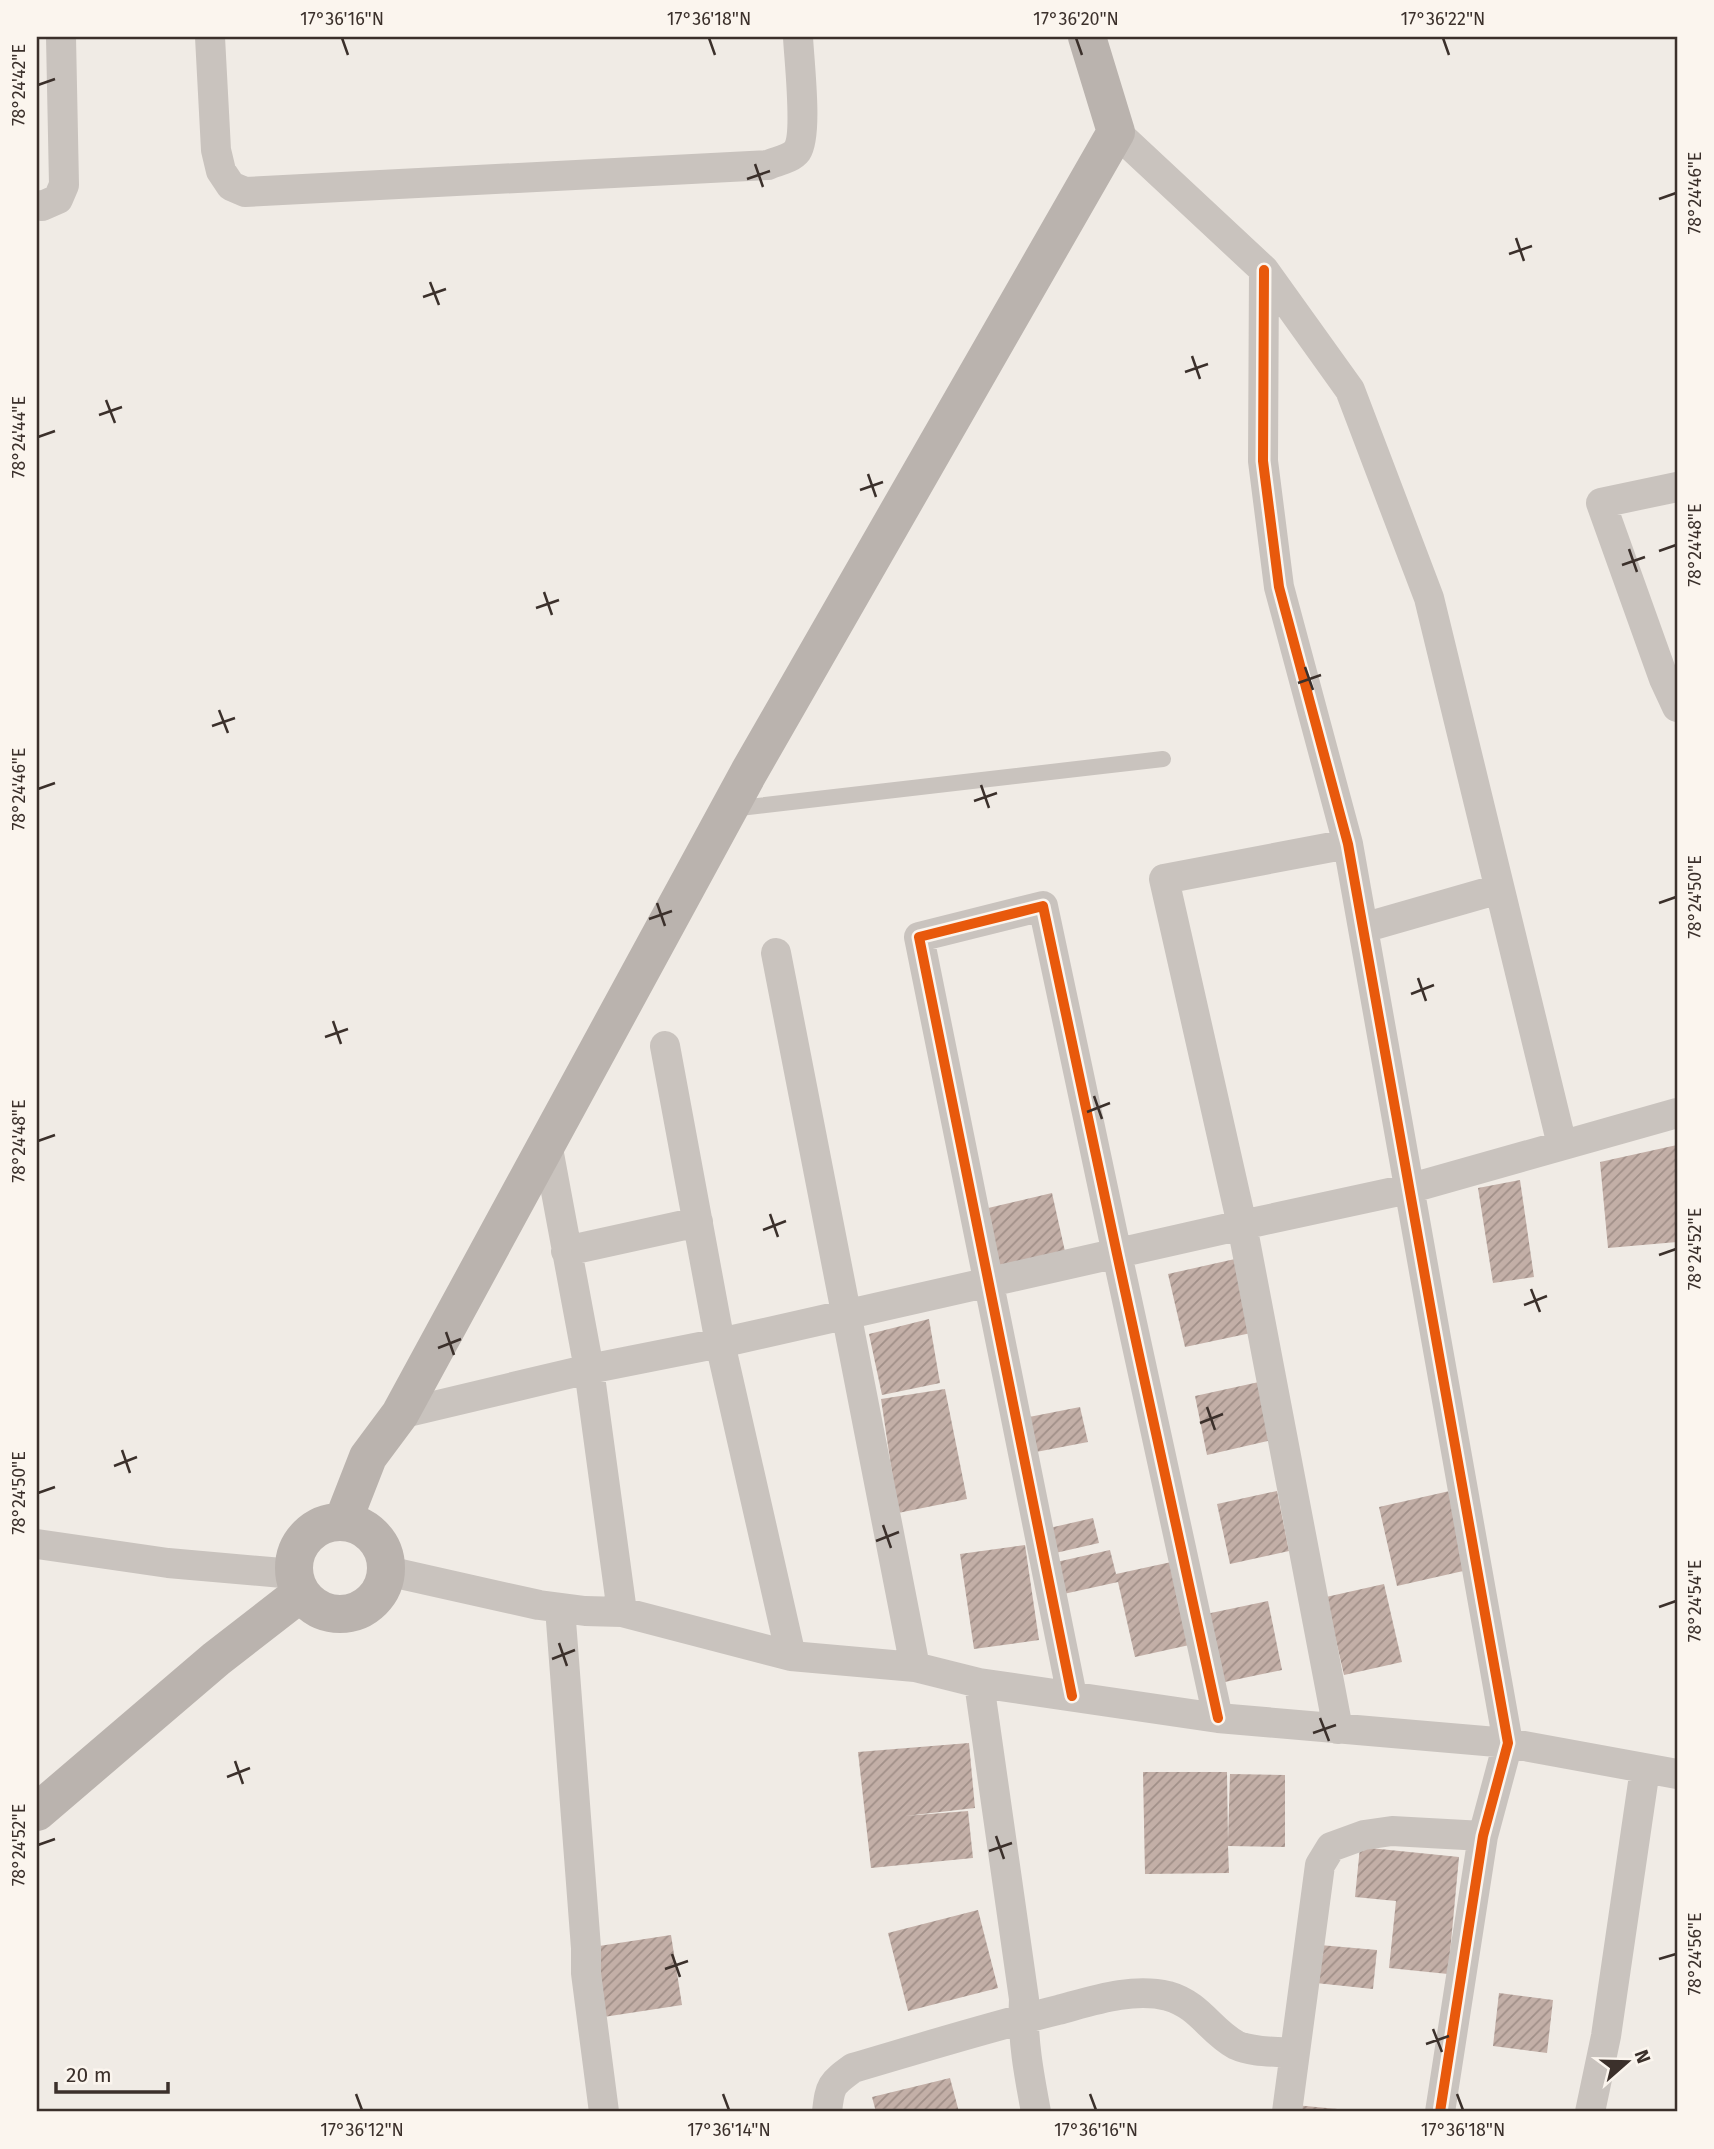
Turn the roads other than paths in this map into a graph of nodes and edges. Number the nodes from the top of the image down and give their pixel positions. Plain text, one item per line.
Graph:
1 (61, 37) edge
2 (210, 37) edge
3 (798, 37) edge
4 (1087, 37) edge
5 (1116, 132) junction
6 (37, 205) edge
7 (1264, 270) junction
8 (1677, 487) edge
9 (1671, 678) edge
10 (1677, 707) edge
11 (1163, 759) dead end
12 (728, 810) junction
13 (1348, 844) junction
14 (1500, 889) junction
15 (1363, 928) junction
16 (776, 953) dead end
17 (665, 1046) dead end
18 (1677, 1113) edge
19 (547, 1143) junction
20 (1562, 1145) junction
21 (1408, 1189) junction
22 (698, 1222) junction
23 (1242, 1224) junction
24 (566, 1251) junction
25 (1116, 1254) junction
26 (989, 1284) junction
27 (846, 1315) junction
28 (720, 1343) junction
29 (589, 1368) junction
30 (400, 1415) junction
31 (344, 1521) junction
32 (37, 1544) edge
33 (387, 1571) junction
34 (298, 1583) junction
35 (560, 1608) junction
36 (622, 1612) junction
37 (791, 1656) junction
38 (915, 1667) junction
39 (979, 1683) junction
40 (1072, 1696) junction
41 (1218, 1718) junction
42 (1338, 1729) junction
43 (1508, 1743) junction
44 (1645, 1769) junction
45 (1677, 1774) edge
46 (37, 1812) edge
47 (1483, 1836) junction
48 (1023, 2018) junction
49 (1294, 2053) junction
50 (604, 2112) edge
51 (827, 2112) edge
52 (1036, 2112) edge
53 (1287, 2112) edge
54 (1440, 2112) edge
55 (1590, 2112) edge

1 - 6 street
2 - 3 street
4 - 5 street
5 - 7 street
5 - 12 street
7 - 13 street
7 - 14 street
8 - 9 street
9 - 10 street
11 - 12 lane
12 - 19 street
13 - 15 street
13 - 23 street
14 - 15 street
14 - 20 street
15 - 21 street
16 - 27 street
17 - 22 street
18 - 20 street
19 - 24 street
19 - 30 street
20 - 21 street
21 - 23 street
21 - 43 street
22 - 24 street
22 - 28 street
23 - 25 street
23 - 42 street
24 - 29 street
25 - 26 street
25 - 26 street
25 - 41 street
26 - 27 street
26 - 40 street
27 - 28 street
27 - 38 street
28 - 29 street
28 - 37 street
29 - 30 street
29 - 36 street
30 - 31 street
31 - 33 street
31 - 34 street
32 - 34 street
33 - 34 street
33 - 35 street
34 - 46 street
35 - 36 street
35 - 50 street
36 - 37 street
37 - 38 street
38 - 39 street
39 - 40 street
39 - 48 street
40 - 41 street
41 - 42 street
42 - 43 street
43 - 44 street
43 - 47 street
44 - 45 street
44 - 55 street
47 - 49 street
47 - 54 street
48 - 49 street
48 - 51 street
48 - 52 street
49 - 53 street

